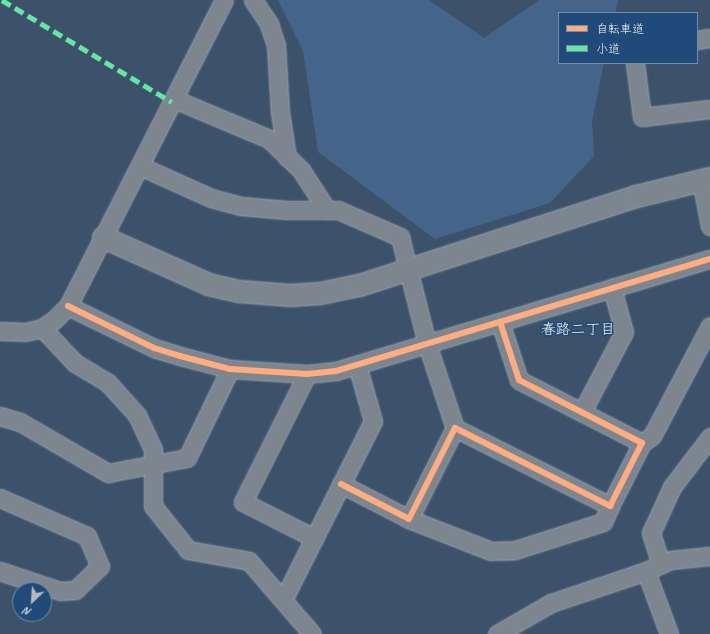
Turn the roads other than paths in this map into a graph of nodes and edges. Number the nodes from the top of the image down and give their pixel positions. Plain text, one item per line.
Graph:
1 (224, 0) edge
2 (253, 0) edge
3 (710, 38) edge
4 (698, 40) edge
5 (635, 64) edge
6 (174, 98) junction
7 (710, 109) edge
8 (287, 157) junction
9 (140, 166) junction
10 (706, 179) edge
11 (327, 210) junction
12 (710, 226) edge
13 (103, 237) junction
14 (710, 259) edge
15 (409, 269) junction
16 (612, 288) junction
17 (68, 306) junction
18 (500, 322) junction
19 (710, 326) edge
20 (42, 328) junction
21 (0, 331) edge
22 (427, 344) junction
23 (356, 365) junction
24 (230, 369) junction
25 (307, 374) junction
26 (582, 412) junction
27 (0, 416) edge
28 (455, 428) junction
29 (710, 437) edge
30 (642, 443) junction
31 (153, 464) junction
32 (341, 484) junction
33 (0, 498) edge
34 (610, 506) junction
35 (409, 519) junction
36 (314, 538) junction
37 (710, 556) edge
38 (661, 564) junction
39 (0, 571) edge
40 (646, 571) junction
41 (282, 600) junction
42 (312, 634) edge
43 (497, 634) edge
44 (669, 634) edge

1 - 6 street
2 - 8 street
3 - 4 street
5 - 7 street
6 - 8 street
6 - 9 street
8 - 11 street
9 - 11 street
9 - 13 street
10 - 12 street
10 - 15 street
11 - 15 street
13 - 15 street
13 - 17 street
14 - 16 street
15 - 22 street
16 - 18 street
16 - 26 street
17 - 20 street
17 - 24 street
18 - 22 street
18 - 26 street
19 - 30 street
20 - 21 street
20 - 31 street
22 - 23 street
22 - 28 street
23 - 25 street
23 - 32 street
24 - 25 street
24 - 31 street
25 - 36 street
26 - 30 street
27 - 31 street
28 - 34 street
28 - 35 street
29 - 38 street
30 - 34 street
31 - 41 street
32 - 35 street
32 - 36 street
33 - 39 street
34 - 35 street
36 - 41 street
37 - 38 street
38 - 40 street
40 - 43 street
40 - 44 street
41 - 42 street

